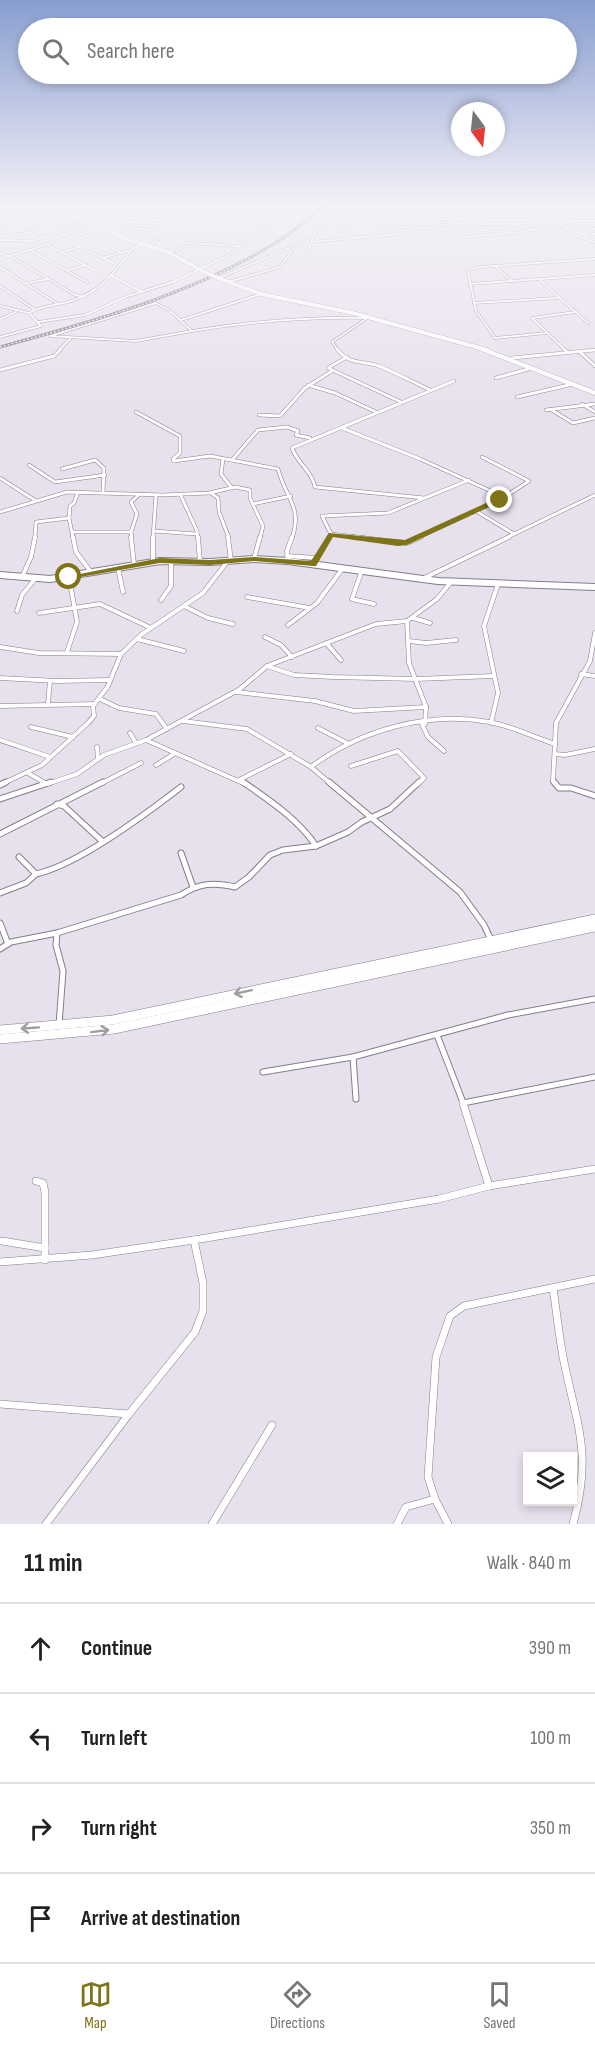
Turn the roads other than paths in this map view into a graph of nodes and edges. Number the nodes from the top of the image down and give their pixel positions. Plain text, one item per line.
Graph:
1 (18, 277) edge
2 (46, 277) edge
3 (78, 277) edge
4 (109, 277) edge
5 (114, 277) edge
6 (183, 277) edge
7 (245, 277) edge
8 (469, 277) edge
9 (507, 277) edge
10 (572, 277) edge
11 (219, 278) edge
12 (49, 279) junction
13 (540, 280) junction
14 (87, 282) dead end
15 (228, 282) junction
16 (512, 282) junction
17 (27, 283) junction
18 (470, 284) junction
19 (0, 286) edge
20 (142, 292) junction
21 (261, 294) junction
22 (85, 297) junction
23 (558, 298) junction
24 (474, 303) junction
25 (58, 304) junction
26 (0, 306) edge
27 (34, 309) junction
28 (19, 311) junction
29 (575, 312) junction
30 (29, 313) junction
31 (369, 318) junction
32 (0, 319) edge
33 (181, 320) junction
34 (38, 322) junction
35 (588, 323) dead end
36 (193, 332) junction
37 (547, 333) junction
38 (0, 337) edge
39 (70, 339) junction
40 (595, 351) edge
41 (580, 352) junction
42 (568, 353) junction
43 (347, 357) junction
44 (512, 358) junction
45 (595, 366) edge
46 (535, 367) junction
47 (0, 370) edge
48 (332, 371) junction
49 (496, 378) dead end
50 (454, 381) dead end
51 (573, 384) junction
52 (308, 385) junction
53 (430, 390) junction
54 (595, 393) edge
55 (517, 397) dead end
56 (401, 402) junction
57 (581, 404) junction
58 (595, 404) edge
59 (136, 412) dead end
60 (376, 412) junction
61 (595, 412) edge
62 (259, 415) dead end
63 (595, 418) edge
64 (342, 428) junction
65 (313, 438) junction
66 (482, 457) dead end
67 (223, 459) junction
68 (232, 460) junction
69 (29, 465) dead end
70 (62, 469) dead end
71 (105, 475) junction
72 (1, 480) edge
73 (469, 480) junction
74 (231, 487) junction
75 (78, 492) junction
76 (104, 493) junction
77 (211, 493) junction
78 (140, 494) junction
79 (156, 495) junction
80 (180, 495) junction
81 (595, 495) edge
82 (291, 496) junction
83 (504, 497) junction
84 (424, 498) junction
85 (36, 501) junction
86 (253, 504) junction
87 (1, 510) edge
88 (476, 511) junction
89 (69, 518) junction
90 (153, 531) junction
91 (73, 532) junction
92 (131, 532) junction
93 (197, 534) junction
94 (331, 534) junction
95 (514, 534) junction
96 (287, 558) junction
97 (254, 559) junction
98 (171, 561) junction
99 (229, 561) junction
100 (315, 561) junction
101 (153, 562) junction
102 (200, 562) junction
103 (134, 564) junction
104 (118, 568) junction
105 (343, 568) junction
106 (362, 570) junction
107 (91, 572) junction
108 (0, 575) edge
109 (22, 577) junction
110 (69, 577) junction
111 (35, 579) junction
112 (422, 579) junction
113 (451, 582) junction
114 (498, 584) junction
115 (595, 587) edge
116 (123, 592) dead end
117 (247, 597) dead end
118 (161, 600) dead end
119 (374, 604) dead end
120 (184, 606) junction
121 (76, 607) junction
122 (310, 608) junction
123 (17, 611) dead end
124 (39, 613) dead end
125 (412, 618) junction
126 (407, 621) junction
127 (429, 623) dead end
128 (233, 624) dead end
129 (288, 625) dead end
130 (151, 628) junction
131 (595, 633) edge
132 (265, 637) dead end
133 (137, 639) junction
134 (456, 639) dead end
135 (409, 641) junction
136 (327, 644) junction
137 (594, 646) edge
138 (0, 647) edge
139 (184, 651) dead end
140 (67, 652) junction
141 (121, 654) junction
142 (292, 657) junction
143 (341, 660) dead end
144 (267, 666) junction
145 (581, 674) junction
146 (493, 676) junction
147 (595, 676) edge
148 (0, 678) edge
149 (416, 679) junction
150 (110, 680) junction
151 (50, 681) junction
152 (235, 692) junction
153 (100, 699) junction
154 (48, 703) junction
155 (95, 704) junction
156 (0, 706) edge
157 (426, 707) junction
158 (183, 721) junction
159 (491, 723) junction
160 (424, 724) junction
161 (31, 727) dead end
162 (318, 728) dead end
163 (167, 729) junction
164 (130, 733) dead end
165 (73, 737) junction
166 (146, 740) junction
167 (0, 741) edge
168 (136, 743) junction
169 (347, 743) junction
170 (555, 744) junction
171 (97, 747) dead end
172 (595, 749) edge
173 (444, 752) dead end
174 (174, 754) junction
175 (291, 754) junction
176 (555, 754) junction
177 (50, 757) junction
178 (98, 759) junction
179 (141, 763) dead end
180 (156, 765) dead end
181 (351, 766) dead end
182 (311, 767) junction
183 (28, 773) junction
184 (239, 780) junction
185 (45, 783) junction
186 (0, 785) edge
187 (182, 787) dead end
188 (595, 796) edge
189 (0, 798) edge
190 (64, 803) junction
191 (371, 819) junction
192 (0, 834) edge
193 (102, 841) junction
194 (316, 846) junction
195 (181, 853) dead end
196 (19, 857) dead end
197 (36, 874) junction
198 (193, 887) junction
199 (0, 892) edge
200 (595, 919) edge
201 (0, 923) edge
202 (595, 927) edge
203 (57, 933) junction
204 (491, 940) junction
205 (8, 944) junction
206 (0, 949) edge
207 (595, 999) edge
208 (59, 1026) junction
209 (3, 1034) edge
210 (437, 1035) junction
211 (353, 1057) junction
212 (263, 1072) dead end
213 (595, 1077) edge
214 (356, 1099) dead end
215 (464, 1103) junction
216 (595, 1169) edge
217 (36, 1181) dead end
218 (489, 1186) junction
219 (194, 1240) junction
220 (2, 1241) dead end
221 (45, 1248) junction
222 (45, 1260) junction
223 (0, 1262) edge
224 (595, 1279) edge
225 (553, 1289) junction
226 (0, 1404) edge
227 (129, 1414) junction
228 (272, 1425) dead end
229 (435, 1499) junction
230 (46, 1524) edge
231 (212, 1524) edge
232 (397, 1524) edge
233 (448, 1524) edge
234 (573, 1524) edge

1 - 17 street
2 - 12 street
3 - 14 street
4 - 22 street
5 - 20 street
6 - 20 street
7 - 15 street
8 - 18 street
9 - 16 street
10 - 13 street
11 - 15 street
12 - 17 street
12 - 22 street
13 - 16 street
13 - 23 street
15 - 21 street
16 - 18 street
17 - 25 street
18 - 24 street
19 - 27 street
20 - 34 street
21 - 31 street
21 - 33 street
22 - 25 street
23 - 24 street
23 - 29 street
24 - 37 street
25 - 27 street
26 - 28 street
27 - 30 street
28 - 30 street
28 - 32 street
29 - 35 street
29 - 37 street
30 - 34 street
31 - 36 street
31 - 43 street
31 - 44 street
33 - 36 street
33 - 39 street
34 - 38 street
36 - 39 street
37 - 42 street
39 - 47 street
40 - 41 street
41 - 42 street
41 - 45 street
42 - 44 street
43 - 48 street
43 - 53 street
44 - 46 street
46 - 49 street
46 - 51 street
48 - 52 street
48 - 56 street
50 - 53 street
51 - 54 street
51 - 55 street
52 - 60 street
52 - 62 street
53 - 56 street
56 - 60 street
57 - 58 street
57 - 61 street
57 - 63 street
59 - 67 street
60 - 64 street
64 - 65 street
64 - 73 street
65 - 68 street
65 - 84 street
66 - 83 street
67 - 68 street
67 - 74 street
68 - 82 street
69 - 71 street
70 - 71 street
71 - 76 street
72 - 85 street
73 - 83 street
73 - 84 street
74 - 77 street
74 - 86 street
75 - 76 street
75 - 85 street
75 - 89 street
76 - 78 street
77 - 80 street
77 - 99 street
78 - 79 street
78 - 92 street
79 - 80 street
79 - 90 street
80 - 93 street
81 - 95 street
82 - 86 street
82 - 96 street
83 - 88 street
84 - 94 street
85 - 87 street
86 - 97 street
88 - 94 street
88 - 95 street
89 - 91 street
89 - 109 street
90 - 93 street
90 - 101 street
91 - 92 street
91 - 107 street
92 - 103 street
93 - 102 street
94 - 100 street
95 - 112 street
96 - 97 street
96 - 100 street
97 - 99 street
98 - 101 street
98 - 102 street
98 - 118 street
99 - 102 street
99 - 120 street
100 - 105 street
101 - 103 street
103 - 104 street
104 - 107 street
104 - 116 street
105 - 106 street
105 - 122 street
106 - 112 street
106 - 119 street
107 - 110 street
108 - 109 street
109 - 111 street
110 - 111 street
110 - 121 street
111 - 123 street
112 - 113 street
113 - 114 street
113 - 125 street
114 - 115 street
114 - 146 street
117 - 122 street
120 - 128 street
120 - 130 street
121 - 124 street
121 - 130 street
121 - 140 street
122 - 129 street
125 - 126 street
125 - 127 street
126 - 135 street
126 - 136 street
130 - 133 street
131 - 137 street
132 - 142 street
133 - 139 street
133 - 141 street
134 - 135 street
135 - 149 street
136 - 142 street
136 - 143 street
137 - 145 street
138 - 140 street
140 - 141 street
141 - 150 street
142 - 144 street
144 - 149 street
144 - 152 street
145 - 147 street
145 - 170 street
146 - 149 street
146 - 159 street
148 - 151 street
149 - 157 street
150 - 151 street
150 - 153 street
151 - 154 street
152 - 157 street
152 - 158 street
153 - 155 street
153 - 163 street
154 - 155 street
154 - 156 street
155 - 165 street
157 - 160 street
158 - 163 street
158 - 175 street
159 - 160 street
159 - 170 street
160 - 169 street
160 - 173 street
161 - 165 street
162 - 169 street
163 - 166 street
164 - 168 street
165 - 177 street
166 - 168 street
166 - 174 street
167 - 177 street
168 - 178 street
169 - 182 street
170 - 176 street
171 - 178 street
172 - 176 street
174 - 180 street
174 - 184 street
175 - 182 street
175 - 184 street
176 - 188 street
177 - 183 street
178 - 185 street
179 - 190 street
181 - 191 street
182 - 191 street
183 - 185 street
183 - 186 street
184 - 194 street
185 - 189 street
187 - 193 street
190 - 192 street
190 - 193 street
191 - 194 street
191 - 204 street
193 - 197 street
194 - 198 street
195 - 198 street
196 - 197 street
197 - 199 street
198 - 203 street
200 - 204 main road
201 - 205 street
209 -> 202 main road
203 - 205 street
203 - 208 street
204 -> 208 main road
205 - 206 street
207 - 210 street
208 -> 209 main road
210 - 211 street
210 - 215 street
211 - 212 street
211 - 214 street
213 - 215 street
215 - 218 street
216 - 218 street
217 - 221 street
218 - 219 street
219 - 222 street
219 - 227 street
220 - 221 street
221 - 222 street
222 - 223 street
224 - 225 street
225 - 229 street
225 - 234 street
226 - 227 street
227 - 230 street
228 - 231 street
229 - 232 street
229 - 233 street

